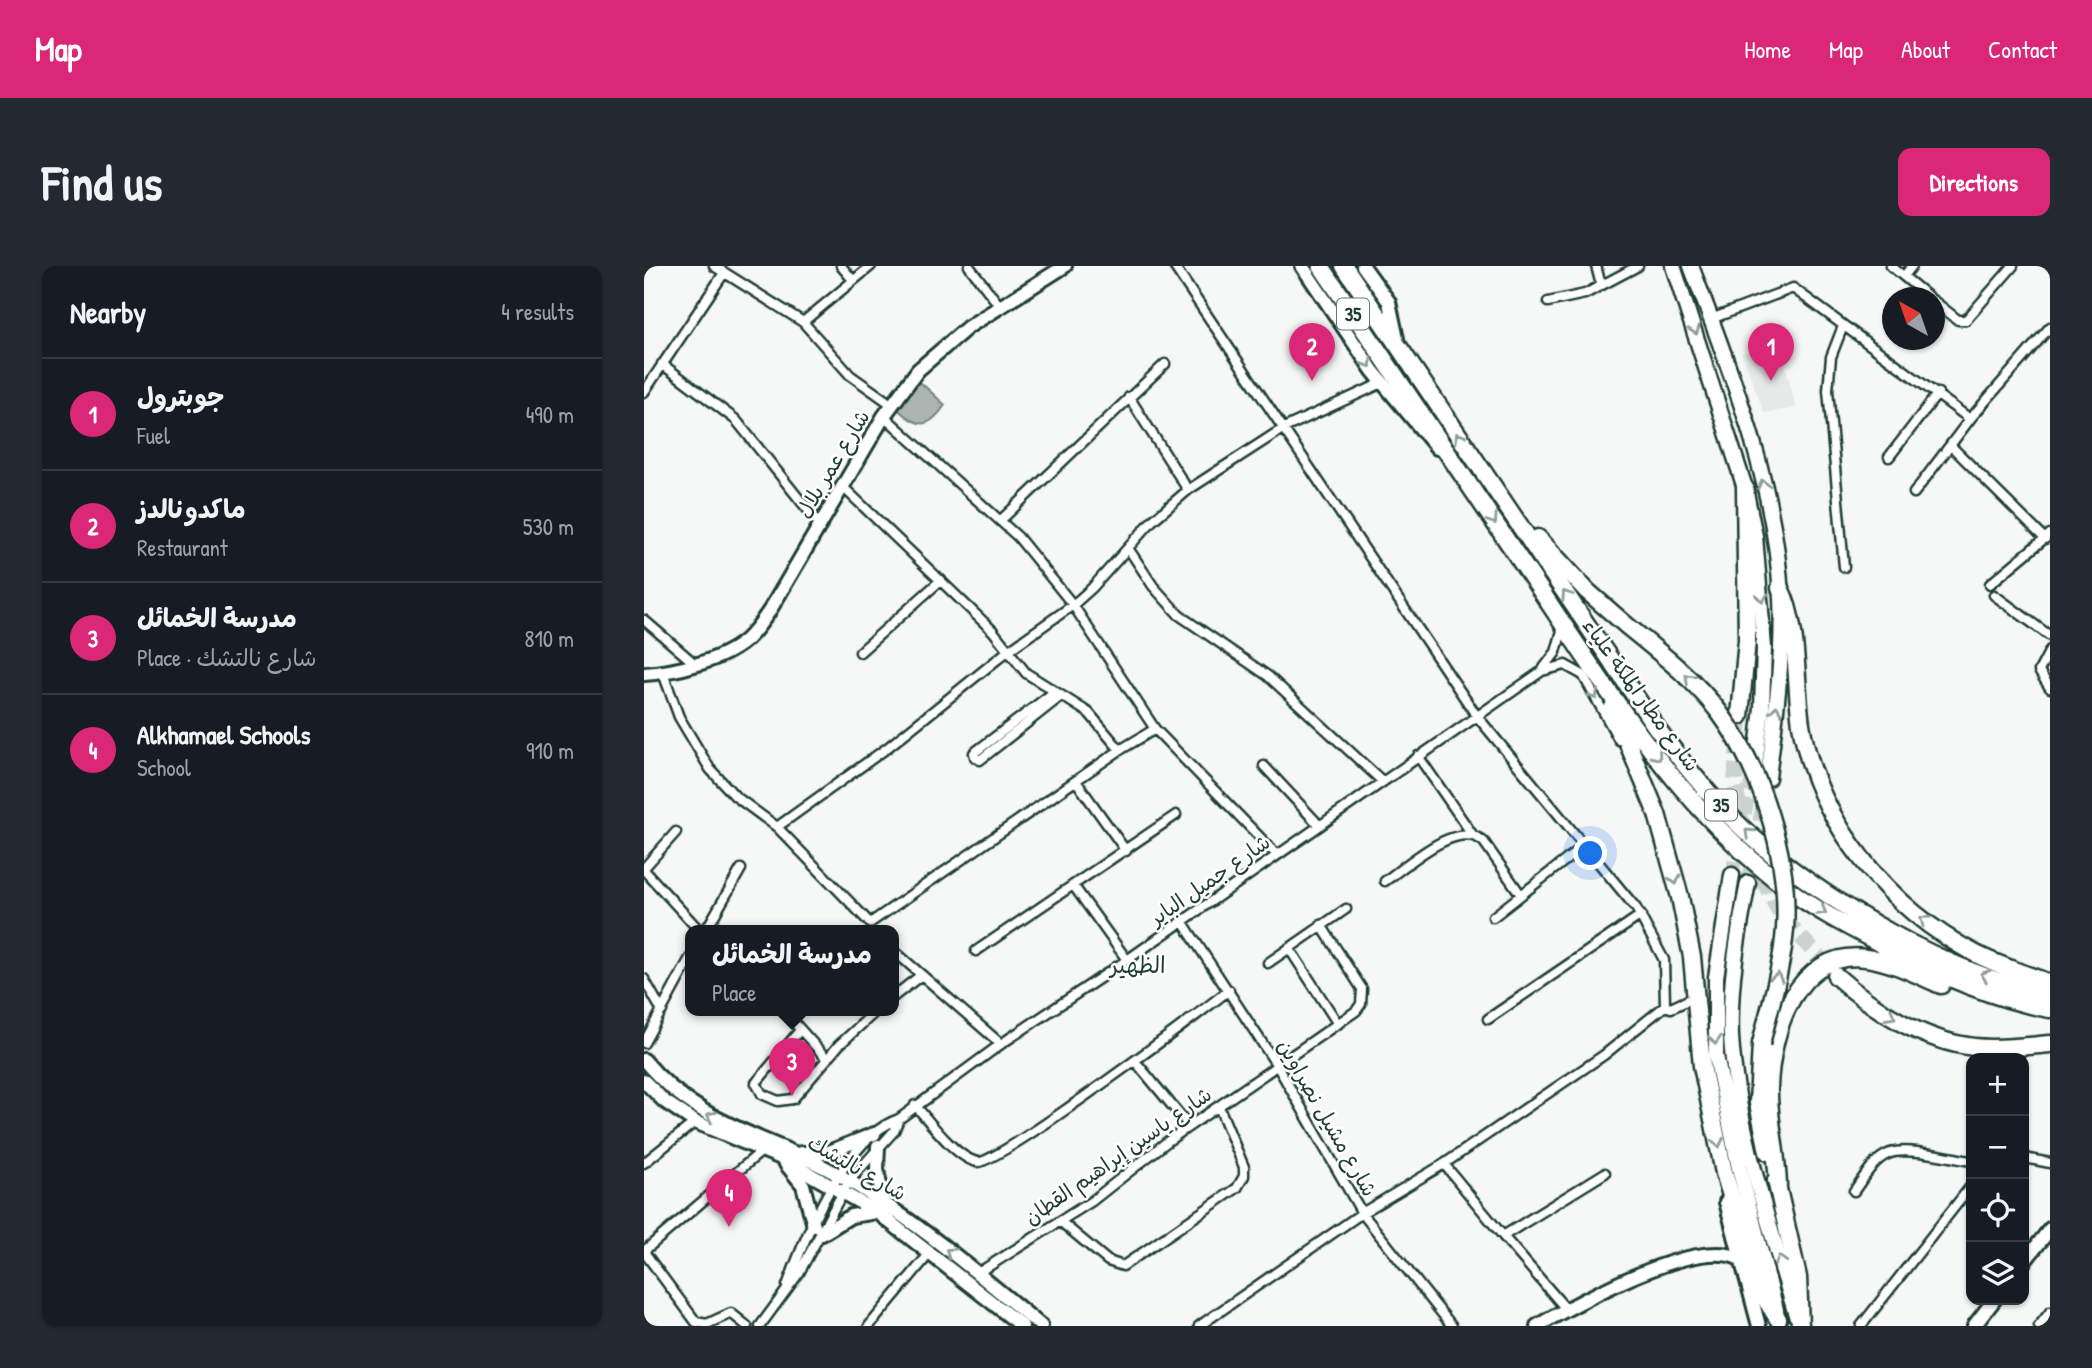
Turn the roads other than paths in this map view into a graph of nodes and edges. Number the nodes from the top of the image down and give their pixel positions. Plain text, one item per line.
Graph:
1 (714, 266) edge
2 (841, 266) edge
3 (871, 266) edge
4 (968, 266) edge
5 (1065, 266) edge
6 (1174, 266) edge
7 (1302, 266) edge
8 (1321, 266) edge
9 (1344, 266) edge
10 (1363, 266) edge
11 (1596, 266) edge
12 (1638, 266) edge
13 (1673, 266) edge
14 (1692, 266) edge
15 (1891, 266) edge
16 (1912, 266) edge
17 (2013, 266) edge
18 (724, 273) junction
19 (1904, 276) junction
20 (853, 280) junction
21 (1601, 285) junction
22 (1917, 287) edge
23 (1548, 302) dead end
24 (999, 305) junction
25 (1945, 310) edge
26 (1711, 319) junction
27 (803, 322) junction
28 (1843, 327) junction
29 (2050, 327) edge
30 (1401, 353) junction
31 (662, 364) junction
32 (1165, 364) dead end
33 (1382, 383) junction
34 (644, 392) edge
35 (1938, 393) junction
36 (1129, 397) junction
37 (891, 404) junction
38 (884, 416) junction
39 (1970, 418) junction
40 (1284, 428) junction
41 (1951, 446) junction
42 (1889, 457) dead end
43 (1454, 463) junction
44 (842, 486) junction
45 (1745, 488) junction
46 (1188, 490) junction
47 (1497, 493) junction
48 (1914, 493) dead end
49 (1001, 520) junction
50 (820, 525) junction
51 (2047, 536) edge
52 (1128, 548) junction
53 (1844, 567) dead end
54 (941, 580) junction
55 (1990, 584) dead end
56 (1780, 588) junction
57 (1994, 595) dead end
58 (1073, 605) junction
59 (644, 620) edge
60 (1564, 625) junction
61 (2050, 636) edge
62 (2050, 650) edge
63 (860, 652) dead end
64 (1007, 652) junction
65 (694, 663) junction
66 (1542, 671) junction
67 (663, 673) junction
68 (644, 674) edge
69 (1602, 681) junction
70 (2050, 688) edge
71 (1055, 696) junction
72 (1476, 715) junction
73 (1740, 716) tunnel mouth
74 (1155, 729) junction
75 (988, 747) dead end
76 (1118, 751) junction
77 (1418, 755) junction
78 (1755, 765) tunnel mouth
79 (1264, 766) dead end
80 (1768, 778) tunnel mouth
81 (1382, 780) junction
82 (1076, 781) junction
83 (1657, 814) junction
84 (1176, 816) dead end
85 (1319, 825) junction
86 (777, 827) junction
87 (676, 832) dead end
88 (1472, 834) junction
89 (1585, 845) junction
90 (1126, 851) junction
91 (1276, 855) junction
92 (644, 869) edge
93 (741, 869) dead end
94 (1732, 875) tunnel mouth
95 (1385, 881) dead end
96 (1748, 883) tunnel mouth
97 (1073, 885) junction
98 (1521, 895) junction
99 (1346, 909) dead end
100 (1640, 915) junction
101 (1493, 917) dead end
102 (1182, 921) junction
103 (694, 925) edge
104 (709, 925) edge
105 (872, 925) edge
106 (874, 925) edge
107 (1321, 925) junction
108 (1289, 948) junction
109 (976, 951) dead end
110 (899, 955) edge
111 (1127, 960) junction
112 (1268, 963) dead end
113 (685, 969) edge
114 (920, 976) junction
115 (1836, 976) tunnel mouth
116 (644, 979) edge
117 (2050, 983) edge
118 (1229, 990) junction
119 (1987, 992) junction
120 (899, 993) edge
121 (2050, 995) edge
122 (1697, 996) junction
123 (1665, 1006) junction
124 (2050, 1009) edge
125 (662, 1011) junction
126 (788, 1016) edge
127 (871, 1016) edge
128 (1488, 1018) dead end
129 (1338, 1024) junction
130 (800, 1030) junction
131 (644, 1043) edge
132 (1001, 1044) junction
133 (2050, 1044) edge
134 (826, 1058) junction
135 (644, 1060) edge
136 (1135, 1061) junction
137 (1278, 1067) junction
138 (644, 1081) edge
139 (915, 1105) junction
140 (1219, 1107) junction
141 (899, 1119) junction
142 (695, 1122) junction
143 (1189, 1126) junction
144 (876, 1140) junction
145 (764, 1150) junction
146 (786, 1155) junction
147 (2029, 1159) edge
148 (1966, 1160) edge
149 (644, 1163) edge
150 (2050, 1163) edge
151 (1444, 1164) junction
152 (1605, 1173) dead end
153 (1724, 1174) junction
154 (841, 1183) junction
155 (1778, 1189) junction
156 (1854, 1191) dead end
157 (1966, 1192) edge
158 (880, 1207) junction
159 (1362, 1213) junction
160 (1061, 1222) junction
161 (2050, 1229) edge
162 (818, 1230) junction
163 (1503, 1236) junction
164 (1733, 1236) junction
165 (644, 1251) edge
166 (930, 1253) junction
167 (1709, 1255) junction
168 (2029, 1256) edge
169 (1738, 1258) junction
170 (978, 1273) junction
171 (1990, 1305) edge
172 (1566, 1309) junction
173 (2050, 1312) edge
174 (1779, 1322) edge
175 (1545, 1324) edge
176 (747, 1326) edge
177 (760, 1326) edge
178 (869, 1326) edge
179 (1021, 1326) edge
180 (1041, 1326) edge
181 (1199, 1326) edge
182 (1452, 1326) edge
183 (1759, 1326) edge
184 (1799, 1326) edge
185 (1861, 1326) edge
186 (1974, 1326) edge
187 (2039, 1326) edge

1 - 18 street
2 - 20 street
3 - 20 street
4 - 24 street
5 - 24 street, شارع عمر بلال
6 - 40 street
7 -> 33 street
8 - 43 highway, شارع مطار الملكة علياء / 35
9 - 30 highway, شارع مطار الملكة علياء / 35
10 - 30 street
11 - 21 street
12 - 21 street
13 -> 45 main road
14 - 26 main road
15 - 19 street
16 - 19 street
17 - 25 street
18 - 27 street
18 - 31 street
19 - 22 street
20 - 27 street
21 - 23 street
24 - 37 street, شارع عمر بلال
26 - 28 street
56 -> 26 main road
27 - 37 street
28 - 35 street
28 - 53 street
29 - 39 street
47 -> 30 highway, شارع مطار الملكة علياء / 35
31 - 34 street
31 - 50 street
32 - 36 street
33 - 40 street
33 - 43 street
35 - 39 street
35 - 42 street
36 - 46 street
36 - 49 street
37 - 38 street, شارع عمر بلال
38 - 44 street, شارع عمر بلال
38 - 49 street
39 - 41 street
40 - 46 street
40 - 72 street
41 - 48 street
41 - 51 street
43 -> 60 highway, شارع مطار الملكة علياء / 35
44 - 50 street, شارع عمر بلال
44 - 54 street
45 - 73 highway
45 -> 78 main road
46 - 52 street
121 -> 47 highway, شارع مطار الملكة علياء / 35
155 -> 47 highway, bridge
49 - 58 street
50 - 65 street, شارع عمر بلال
51 - 55 street
52 - 58 street
52 - 81 street
54 - 63 street
54 - 64 street
80 -> 56 main road
117 -> 56 highway
57 - 61 street
58 - 64 street
58 - 74 street
59 - 65 street
60 - 66 street, شارع جميل الباير
60 - 69 highway, شارع مطار الملكة علياء / 35
62 - 70 street
64 - 71 street
64 - 86 street
65 - 67 street, شارع عمر بلال
66 - 72 street, شارع جميل الباير
66 -> 83 street
67 - 68 street, شارع عمر بلال
67 - 86 street
69 - 83 highway
69 -> 119 highway, شارع مطار الملكة علياء / 35
71 - 75 street
71 - 76 street
72 - 77 street, شارع جميل الباير
72 - 89 street
74 - 76 street
74 - 91 street
76 - 82 street
77 - 81 street, شارع جميل الباير
77 - 88 street
79 - 85 street
81 - 85 street, شارع جميل الباير
82 - 90 street
82 - 106 street
83 -> 122 highway
84 - 90 street
85 - 91 street, شارع جميل الباير
86 - 105 street
87 - 92 street
88 - 95 street
88 - 98 street
89 - 98 street
89 - 100 street
90 - 97 street
91 - 102 street, شارع جميل الباير
92 - 103 street
93 - 104 street
94 -> 174 main road
184 -> 96 main road
97 - 109 street
97 - 111 street
98 - 101 street
99 - 107 street
100 - 123 street
100 - 128 street
102 - 111 street, شارع جميل الباير
102 - 118 street, شارع مشيل نصراوين
107 - 108 street
107 - 129 street, شارع ياسين إبراهيم القطان
108 - 112 street
108 - 129 street
110 - 114 street
111 - 132 street, شارع جميل الباير
113 - 125 street
114 - 120 street
114 - 132 street
115 -> 133 highway
116 - 125 street
118 - 136 street
118 - 137 street, شارع مشيل نصراوين
119 - 124 highway, شارع مطار الملكة علياء / 35
119 - 155 highway
122 - 123 street
122 -> 153 highway
123 - 151 street
125 - 131 street
126 - 130 street
127 - 134 street
129 - 137 street, شارع ياسين إبراهيم القطان
130 - 134 street
130 - 134 street
132 - 139 street, شارع جميل الباير
146 -> 135 street, شارع نالتشك
136 - 139 street
136 - 143 street
137 - 140 street, شارع ياسين إبراهيم القطان
137 - 159 street, شارع مشيل نصراوين
138 - 142 street, شارع نالتشك
139 - 141 street, شارع جميل الباير
140 - 143 street, شارع ياسين إبراهيم القطان
140 - 160 street
141 - 144 street, شارع جميل الباير
141 - 144 street, شارع جميل الباير
142 - 145 street, شارع نالتشك
142 - 149 street
143 - 160 street, شارع ياسين إبراهيم القطان
144 - 146 street
144 - 154 street, شارع جميل الباير
144 - 154 street, شارع جميل الباير
144 - 158 street
145 - 146 street, شارع نالتشك
145 - 165 street
146 - 154 street, شارع نالتشك
146 - 162 street
147 - 150 street
148 - 156 street
151 - 159 street
151 - 163 street
152 - 163 street
153 - 164 street
153 - 174 highway
154 - 158 street, شارع نالتشك
154 - 162 street, شارع جميل الباير
155 - 184 highway
157 - 185 street
158 - 162 street
158 - 166 street, شارع نالتشك
170 -> 158 street, شارع نالتشك
159 - 181 street
159 - 182 street, شارع مشيل نصراوين
160 - 170 street, شارع ياسين إبراهيم القطان
161 - 168 street
162 - 177 street, شارع جميل الباير
163 - 172 street
164 - 167 street
164 - 169 street
165 - 176 street
166 - 178 street
166 - 179 street, شارع نالتشك
167 - 169 street
167 - 172 street
169 - 183 street
170 - 180 street, شارع نالتشك
171 - 186 street
172 - 175 street
173 - 187 street

